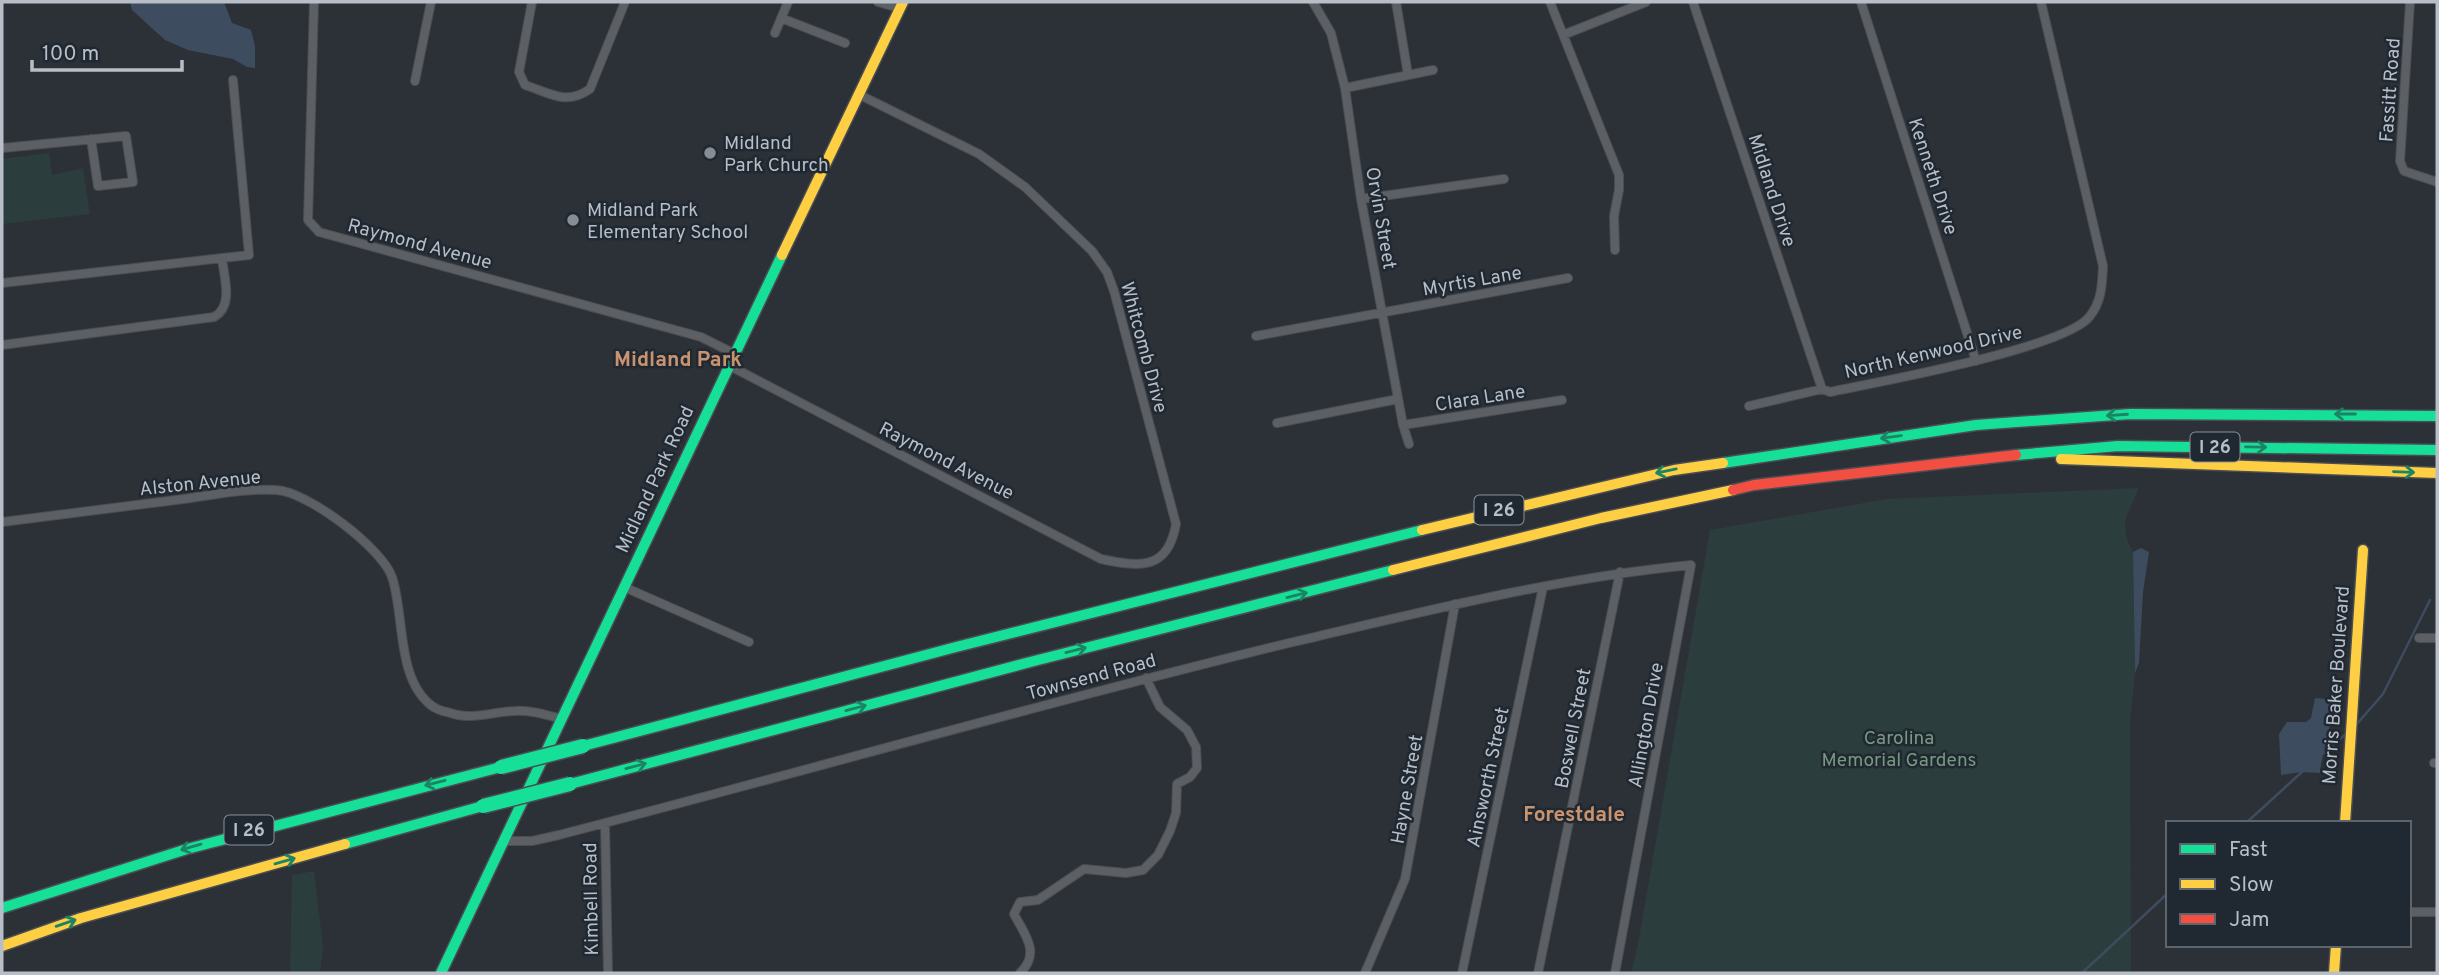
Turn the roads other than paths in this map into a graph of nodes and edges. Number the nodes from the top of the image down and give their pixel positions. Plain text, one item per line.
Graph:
1 (314, 2) edge
2 (431, 2) edge
3 (532, 2) edge
4 (625, 2) edge
5 (788, 2) edge
6 (878, 2) edge
7 (1313, 2) edge
8 (1396, 2) edge
9 (1550, 2) edge
10 (1646, 2) edge
11 (1693, 2) edge
12 (1861, 2) edge
13 (2041, 2) edge
14 (2410, 2) edge
15 (901, 5) edge
16 (781, 18) junction
17 (775, 33) dead end
18 (1563, 35) junction
19 (845, 43) dead end
20 (1433, 70) dead end
21 (1408, 75) junction
22 (233, 80) dead end
23 (415, 81) dead end
24 (1345, 88) junction
25 (858, 94) junction
26 (92, 139) junction
27 (2, 148) edge
28 (1504, 179) dead end
29 (2437, 181) edge
30 (1362, 199) junction
31 (1615, 250) dead end
32 (222, 258) junction
33 (1568, 278) dead end
34 (2, 283) edge
35 (1382, 312) junction
36 (1256, 336) dead end
37 (2, 345) edge
38 (732, 360) junction
39 (1976, 360) junction
40 (1822, 389) junction
41 (1398, 399) junction
42 (1562, 400) dead end
43 (1749, 406) dead end
44 (2437, 414) edge
45 (1277, 423) dead end
46 (1403, 425) junction
47 (1409, 444) dead end
48 (2437, 450) edge
49 (1993, 457) junction
50 (2437, 473) edge
51 (2, 522) edge
52 (1074, 544) joint
53 (2363, 550) dead end
54 (1691, 565) joint
55 (1620, 572) junction
56 (624, 587) junction
57 (1543, 587) junction
58 (1455, 604) junction
59 (2419, 638) dead end
60 (2437, 638) edge
61 (749, 642) dead end
62 (1146, 678) junction
63 (562, 719) junction
64 (2345, 821) edge
65 (605, 823) junction
66 (504, 841) junction
67 (2, 908) edge
68 (2411, 912) edge
69 (2437, 912) edge
70 (2, 946) edge
71 (2336, 947) edge
72 (441, 973) edge
73 (608, 973) edge
74 (1020, 973) edge
75 (1365, 973) edge
76 (1462, 973) edge
77 (1538, 973) edge
78 (1615, 973) edge
79 (2334, 973) edge

1 - 38 street, Raymond Avenue
2 - 23 street
3 - 4 street
5 - 16 street
6 - 15 street
7 - 24 street, Orvin Street
8 - 21 street
9 - 18 street
10 - 18 street
11 - 40 street, Midland Drive
12 - 39 street, Kenneth Drive
13 - 39 street, North Kenwood Drive
14 - 29 street, Fassitt Road
15 - 25 main road, Midland Park Road
16 - 17 street
16 - 19 street
18 - 31 street
20 - 21 street
21 - 24 street
22 - 32 street
24 - 30 street, Orvin Street
25 - 38 main road, Midland Park Road
25 - 52 street, Whitcomb Drive
26 - 26 street
26 - 27 street
28 - 30 street
30 - 35 street, Orvin Street
32 - 34 street
32 - 37 street
33 - 35 street, Myrtis Lane
35 - 36 street, Myrtis Lane
35 - 41 street, Orvin Street
38 - 52 street, Raymond Avenue
38 - 56 main road, Midland Park Road
39 - 40 street, North Kenwood Drive
40 - 43 street, North Kenwood Drive
41 - 45 street
41 - 46 street, Orvin Street
42 - 46 street, Clara Lane
44 -> 67 main road, I 26, bridge
46 - 47 street, Orvin Street
49 -> 48 main road, I 26
49 -> 50 main road
70 -> 49 main road, I 26, bridge
51 - 63 street, Alston Avenue
53 - 64 main road, Morris Baker Boulevard
54 - 55 street, Townsend Road
54 - 78 street, Allington Drive
55 - 57 street, Townsend Road
55 - 77 street, Boswell Street
56 - 61 street
56 - 63 main road, Midland Park Road
57 - 58 street, Townsend Road
57 - 76 street, Ainsworth Street
58 - 62 street, Townsend Road
58 - 75 street, Hayne Street
59 - 60 street
62 - 65 street, Townsend Road
62 - 74 street
63 - 66 main road, Midland Park Road
65 - 66 street, Townsend Road
65 - 73 street, Kimbell Road
66 - 72 main road, Midland Park Road
68 - 69 street
71 - 79 main road

